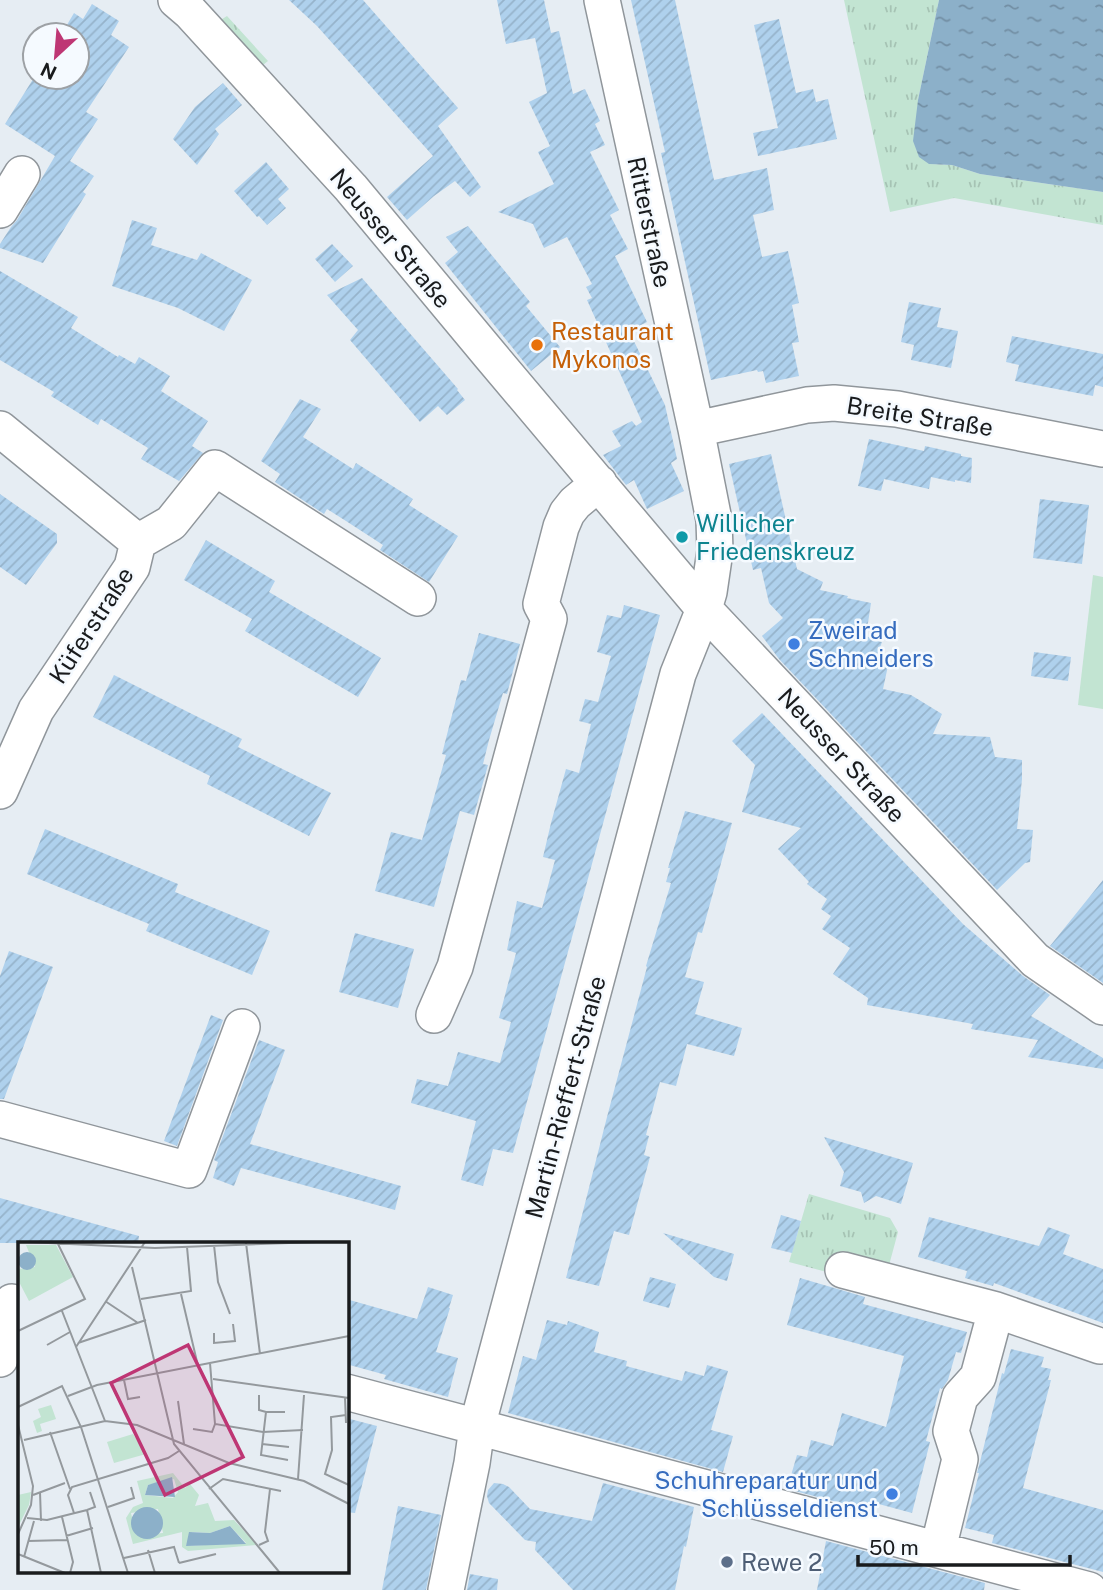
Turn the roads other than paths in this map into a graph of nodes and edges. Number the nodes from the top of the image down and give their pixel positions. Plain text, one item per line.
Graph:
1 (176, 0) edge
2 (602, 0) edge
3 (22, 174) dead end
4 (0, 210) edge
5 (0, 429) edge
6 (695, 429) junction
7 (1103, 449) edge
8 (599, 483) junction
9 (138, 542) junction
10 (418, 598) dead end
11 (705, 609) junction
12 (0, 791) edge
13 (1103, 1007) edge
14 (434, 1015) dead end
15 (242, 1027) dead end
16 (0, 1119) edge
17 (843, 1270) dead end
18 (10, 1302) edge
19 (996, 1310) junction
20 (1100, 1346) dead end
21 (0, 1359) edge
22 (348, 1393) edge
23 (477, 1427) junction
24 (938, 1549) junction
25 (446, 1590) edge
26 (1089, 1590) edge

1 - 8 street, Neusser Straße
2 - 6 street, Ritterstraße
3 - 4 street
5 - 9 street, Küferstraße
6 - 7 street, Breite Straße
6 - 11 street, Ritterstraße
8 - 11 street, Neusser Straße
8 - 14 street
9 - 10 street
9 - 12 street, Küferstraße
11 - 13 street, Neusser Straße
11 - 23 street, Martin-Rieffert-Straße
15 - 16 street
17 - 19 street
18 - 21 street
19 - 20 street
19 - 24 street
22 - 23 street
23 - 24 street
23 - 25 street, Martin-Rieffert-Straße
24 - 26 street

